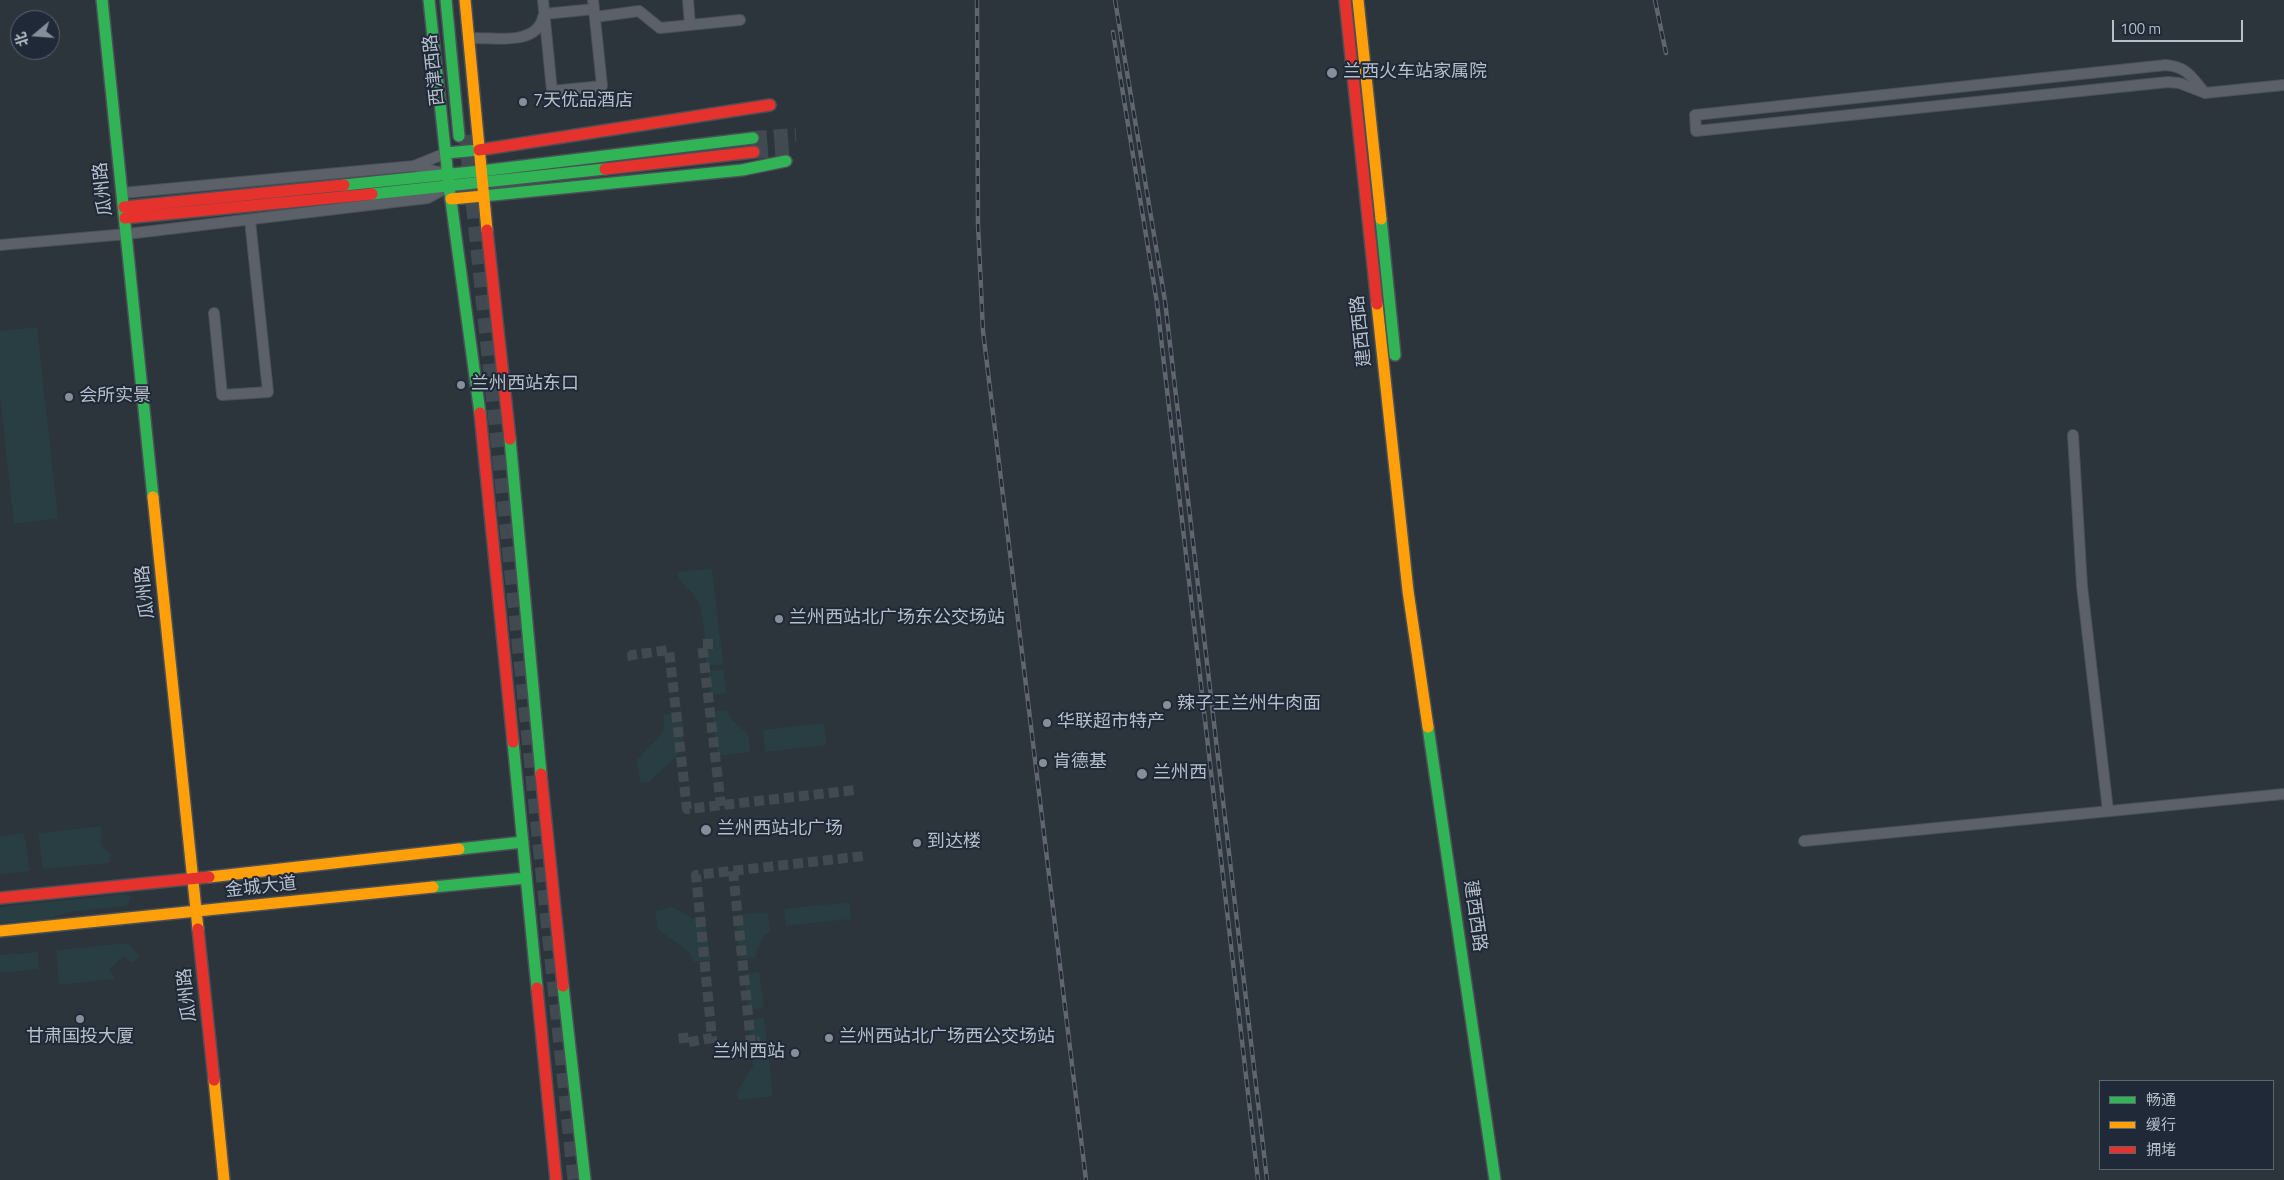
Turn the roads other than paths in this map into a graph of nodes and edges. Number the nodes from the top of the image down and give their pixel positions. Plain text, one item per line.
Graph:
1 (102, 0) edge
2 (429, 0) edge
3 (446, 0) edge
4 (453, 0) edge
5 (465, 0) edge
6 (543, 0) edge
7 (688, 0) edge
8 (1344, 0) edge
9 (1358, 0) edge
10 (594, 9) edge
11 (544, 14) junction
12 (740, 20) dead end
13 (690, 25) junction
14 (468, 38) junction
15 (2284, 85) edge
16 (1910, 93) junction
17 (2204, 93) junction
18 (770, 105) dead end
19 (1912, 109) junction
20 (753, 138) tunnel mouth
21 (479, 150) junction
22 (754, 152) tunnel mouth
23 (446, 154) junction
24 (786, 161) dead end
25 (414, 166) junction
26 (481, 171) junction
27 (448, 174) junction
28 (482, 184) junction
29 (449, 186) junction
30 (122, 193) junction
31 (483, 196) junction
32 (451, 199) junction
33 (124, 212) junction
34 (250, 220) junction
35 (127, 234) junction
36 (0, 245) edge
37 (214, 313) dead end
38 (1396, 364) dead end
39 (1403, 432) dead end
40 (2073, 435) dead end
41 (1418, 657) junction
42 (2284, 794) edge
43 (2108, 811) junction
44 (1804, 841) dead end
45 (523, 842) junction
46 (526, 878) junction
47 (194, 880) junction
48 (0, 898) edge
49 (197, 912) junction
50 (0, 931) edge
51 (224, 1180) edge
52 (556, 1180) edge
53 (585, 1180) edge
54 (1495, 1180) edge

1 - 30 main road, 瓜州路
2 - 23 main road
3 - 4 main road, 西津西路
5 - 14 main road
6 - 11 street
7 - 13 street
8 - 41 main road, 建西西路
9 - 38 main road, 建西西路
10 - 11 street
10 - 11 street
10 - 13 street
11 - 14 street
12 - 13 street
14 - 21 main road
15 - 17 street
16 - 17 street
16 - 19 street
16 - 19 street
17 - 19 street
18 - 21 main road
20 - 26 main road
21 - 23 main road
21 - 26 main road
22 - 28 main road
23 - 25 street
23 - 27 main road
24 - 31 main road
25 - 27 street
25 - 30 street
26 - 27 main road
26 - 28 main road
27 - 29 main road
27 - 33 main road
28 - 29 main road
28 - 31 main road
29 - 32 main road
29 - 33 main road
29 - 34 street
30 - 33 main road, 瓜州路
31 - 32 main road
31 - 53 main road
32 - 45 main road
33 - 35 main road, 瓜州路
34 - 35 street
34 - 37 street
35 - 36 street
35 - 47 main road, 瓜州路
39 - 41 main road, 建西西路
40 - 43 street
41 - 54 main road, 建西西路
42 - 43 street
43 - 44 street
45 - 46 main road
45 - 47 main road, 金城大道
46 - 49 main road, 金城大道
46 - 52 main road
47 - 48 main road, 金城大道
47 - 49 main road, 瓜州路
49 - 50 main road, 金城大道
49 - 51 main road, 瓜州路

